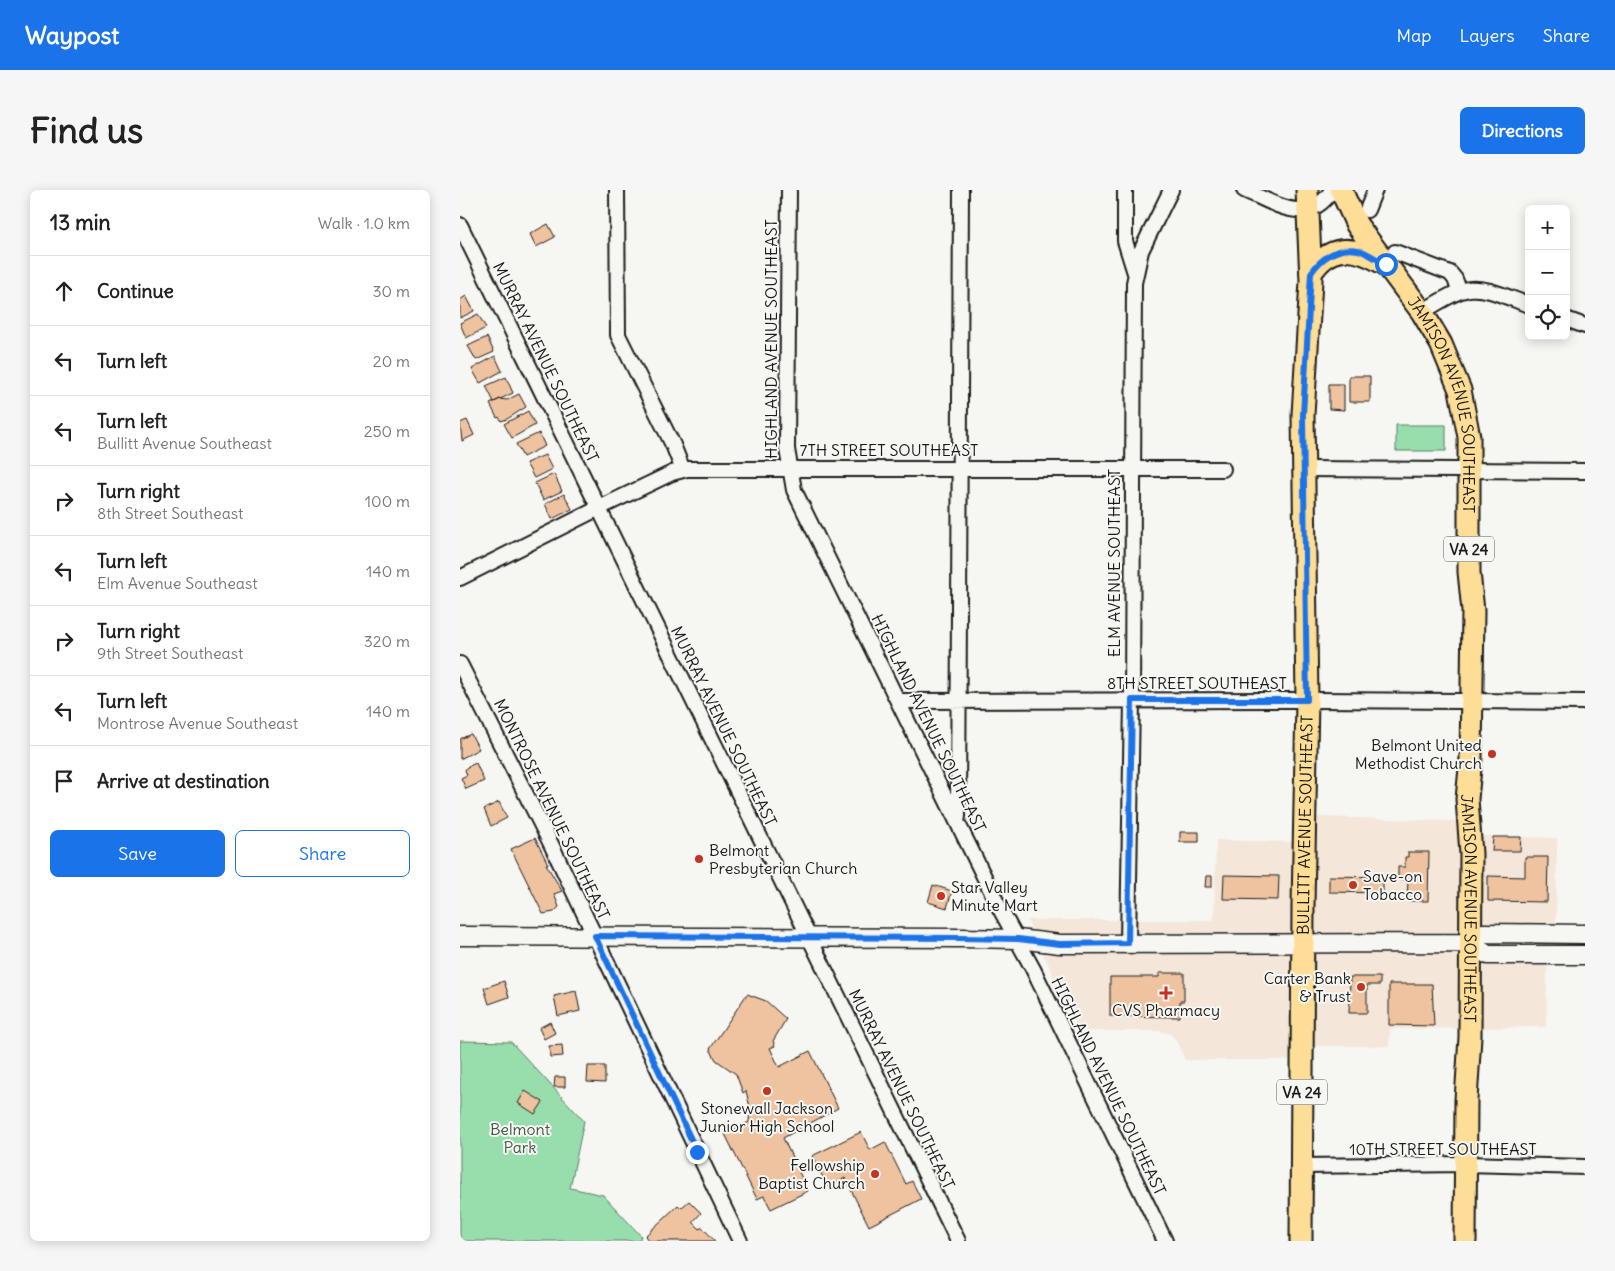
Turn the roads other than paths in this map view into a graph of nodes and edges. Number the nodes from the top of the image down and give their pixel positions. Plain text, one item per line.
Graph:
1 (617, 190) edge
2 (789, 190) edge
3 (960, 190) edge
4 (1125, 190) edge
5 (1172, 190) edge
6 (1244, 190) edge
7 (1332, 190) edge
8 (1341, 190) edge
9 (1375, 190) edge
10 (1306, 200) edge
11 (1367, 210) dead end
12 (460, 225) edge
13 (1390, 258) junction
14 (1135, 273) junction
15 (1311, 273) junction
16 (1459, 290) junction
17 (1525, 303) edge
18 (1422, 312) junction
19 (1570, 320) edge
20 (1585, 326) edge
21 (1306, 348) junction
22 (960, 467) junction
23 (1132, 468) junction
24 (789, 469) junction
25 (1223, 469) dead end
26 (1304, 469) junction
27 (683, 470) junction
28 (1469, 471) junction
29 (1585, 471) edge
30 (599, 508) junction
31 (460, 578) edge
32 (460, 664) edge
33 (958, 700) junction
34 (1132, 700) junction
35 (1307, 700) junction
36 (899, 701) junction
37 (1472, 701) junction
38 (1585, 702) edge
39 (958, 820) junction
40 (1585, 934) edge
41 (460, 936) edge
42 (595, 936) junction
43 (808, 938) junction
44 (1018, 939) junction
45 (1128, 943) junction
46 (1303, 943) junction
47 (1469, 943) junction
48 (1585, 955) edge
49 (1465, 1164) junction
50 (1302, 1166) junction
51 (1585, 1167) edge
52 (740, 1241) edge
53 (958, 1241) edge
54 (1165, 1241) edge
55 (1301, 1241) edge
56 (1465, 1241) edge

1 - 27 street
2 - 24 street, HIGHLAND AVENUE SOUTHEAST
3 - 22 street
4 - 14 street, ELM AVENUE SOUTHEAST
5 - 14 street, ELM AVENUE SOUTHEAST
6 - 10 street
7 - 10 street
8 - 13 main road, JAMISON AVENUE SOUTHEAST / VA 24
9 - 11 street
10 - 15 main road, BULLITT AVENUE SOUTHEAST / VA 24
10 - 21 main road, BULLITT AVENUE SOUTHEAST / VA 24
12 - 30 street, MURRAY AVENUE SOUTHEAST
13 - 15 main road
13 - 16 street
13 - 18 main road, JAMISON AVENUE SOUTHEAST / VA 24
14 - 23 street, ELM AVENUE SOUTHEAST
15 - 21 main road, BULLITT AVENUE SOUTHEAST / VA 24
16 - 17 street
16 - 18 street
18 - 28 main road, JAMISON AVENUE SOUTHEAST / VA 24
19 - 20 street
21 - 26 main road, BULLITT AVENUE SOUTHEAST / VA 24
22 - 23 street, 7TH STREET SOUTHEAST
22 - 24 street, 7TH STREET SOUTHEAST
22 - 33 street
23 - 25 street, 7TH STREET SOUTHEAST
23 - 34 street, ELM AVENUE SOUTHEAST
24 - 27 street, 7TH STREET SOUTHEAST
24 - 36 street, HIGHLAND AVENUE SOUTHEAST
26 - 28 street
26 - 35 main road, BULLITT AVENUE SOUTHEAST / VA 24
27 - 30 street, 7TH STREET SOUTHEAST
28 - 29 street
28 - 37 main road, JAMISON AVENUE SOUTHEAST / VA 24
30 - 31 street, 7TH STREET SOUTHEAST
30 - 43 street, MURRAY AVENUE SOUTHEAST
32 - 42 street, MONTROSE AVENUE SOUTHEAST
33 - 34 street, 8TH STREET SOUTHEAST
33 - 36 street, 8TH STREET SOUTHEAST
33 - 39 street
34 - 35 street, 8TH STREET SOUTHEAST
34 - 45 street, ELM AVENUE SOUTHEAST
35 - 37 street, 8TH STREET SOUTHEAST
35 - 46 main road, BULLITT AVENUE SOUTHEAST / VA 24
36 - 39 street, HIGHLAND AVENUE SOUTHEAST
37 - 38 street, 8TH STREET SOUTHEAST
37 - 47 main road, JAMISON AVENUE SOUTHEAST / VA 24
39 - 44 street, HIGHLAND AVENUE SOUTHEAST
40 - 47 street
41 - 42 street
42 - 43 street
42 - 52 street, MONTROSE AVENUE SOUTHEAST
43 - 44 street
43 - 53 street, MURRAY AVENUE SOUTHEAST
44 - 45 street
44 - 54 street, HIGHLAND AVENUE SOUTHEAST
45 - 46 street
46 - 47 street
46 - 50 main road, BULLITT AVENUE SOUTHEAST / VA 24
47 - 48 street
47 - 49 main road, JAMISON AVENUE SOUTHEAST / VA 24
49 - 50 street, 10TH STREET SOUTHEAST
49 - 51 street, 10TH STREET SOUTHEAST
49 - 56 main road, JAMISON AVENUE SOUTHEAST / VA 24
50 - 55 main road, BULLITT AVENUE SOUTHEAST / VA 24

